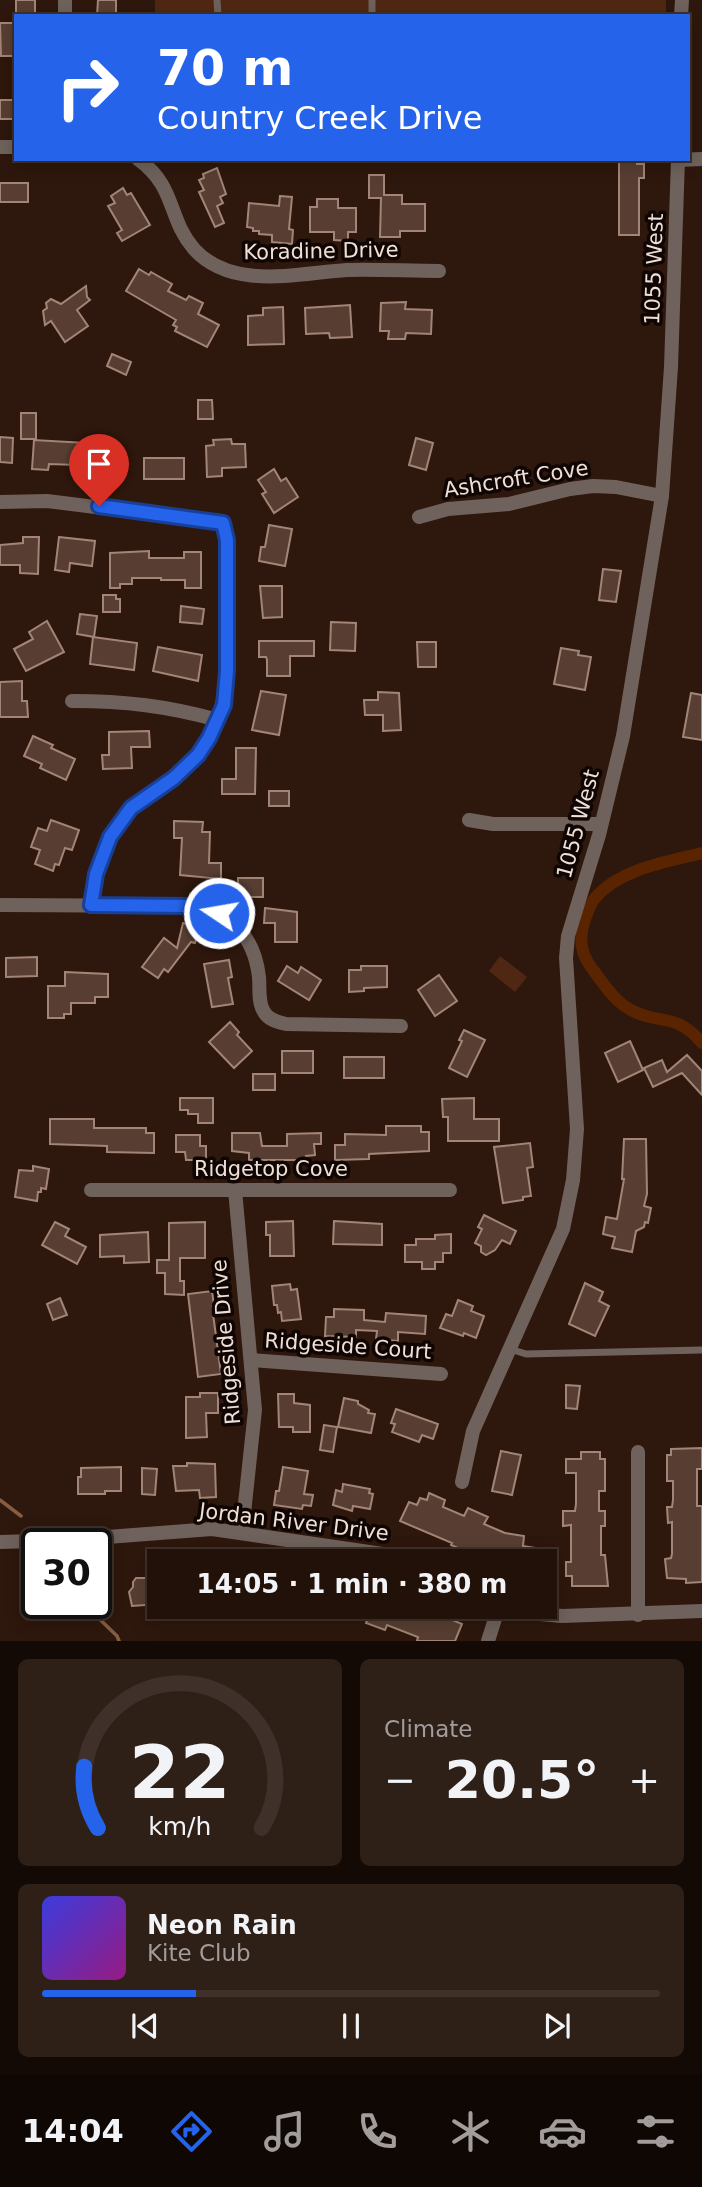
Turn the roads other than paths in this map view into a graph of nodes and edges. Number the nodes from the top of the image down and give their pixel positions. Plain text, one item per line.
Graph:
1 (141, 161) edge
2 (678, 161) edge
3 (439, 271) dead end
4 (662, 496) junction
5 (0, 502) edge
6 (419, 517) dead end
7 (72, 701) dead end
8 (218, 720) junction
9 (469, 820) dead end
10 (601, 824) junction
11 (0, 905) edge
12 (91, 905) junction
13 (401, 1026) dead end
14 (91, 1190) dead end
15 (235, 1190) junction
16 (450, 1190) dead end
17 (509, 1349) junction
18 (702, 1350) edge
19 (252, 1360) junction
20 (441, 1374) dead end
21 (638, 1452) dead end
22 (463, 1482) dead end
23 (242, 1532) junction
24 (0, 1542) edge
25 (343, 1549) edge
26 (702, 1611) edge
27 (557, 1615) edge
28 (638, 1615) junction
29 (495, 1619) edge
30 (488, 1641) edge

1 - 3 street, Koradine Drive
2 - 4 street, 1055 West
4 - 6 street, Ashcroft Cove
4 - 10 street, 1055 West
5 - 8 street
7 - 8 street
8 - 12 street
9 - 10 street
10 - 17 street, 1055 West
11 - 12 street
12 - 13 street
14 - 15 street, Ridgetop Cove
15 - 16 street, Ridgetop Cove
15 - 19 street, Ridgeside Drive
17 - 18 lane
17 - 22 street, 1055 West
19 - 20 street, Ridgeside Court
19 - 23 street, Ridgeside Drive
21 - 28 street
23 - 24 street, Jordan River Drive
23 - 25 street, Jordan River Drive
26 - 28 street
27 - 28 street
29 - 30 street

